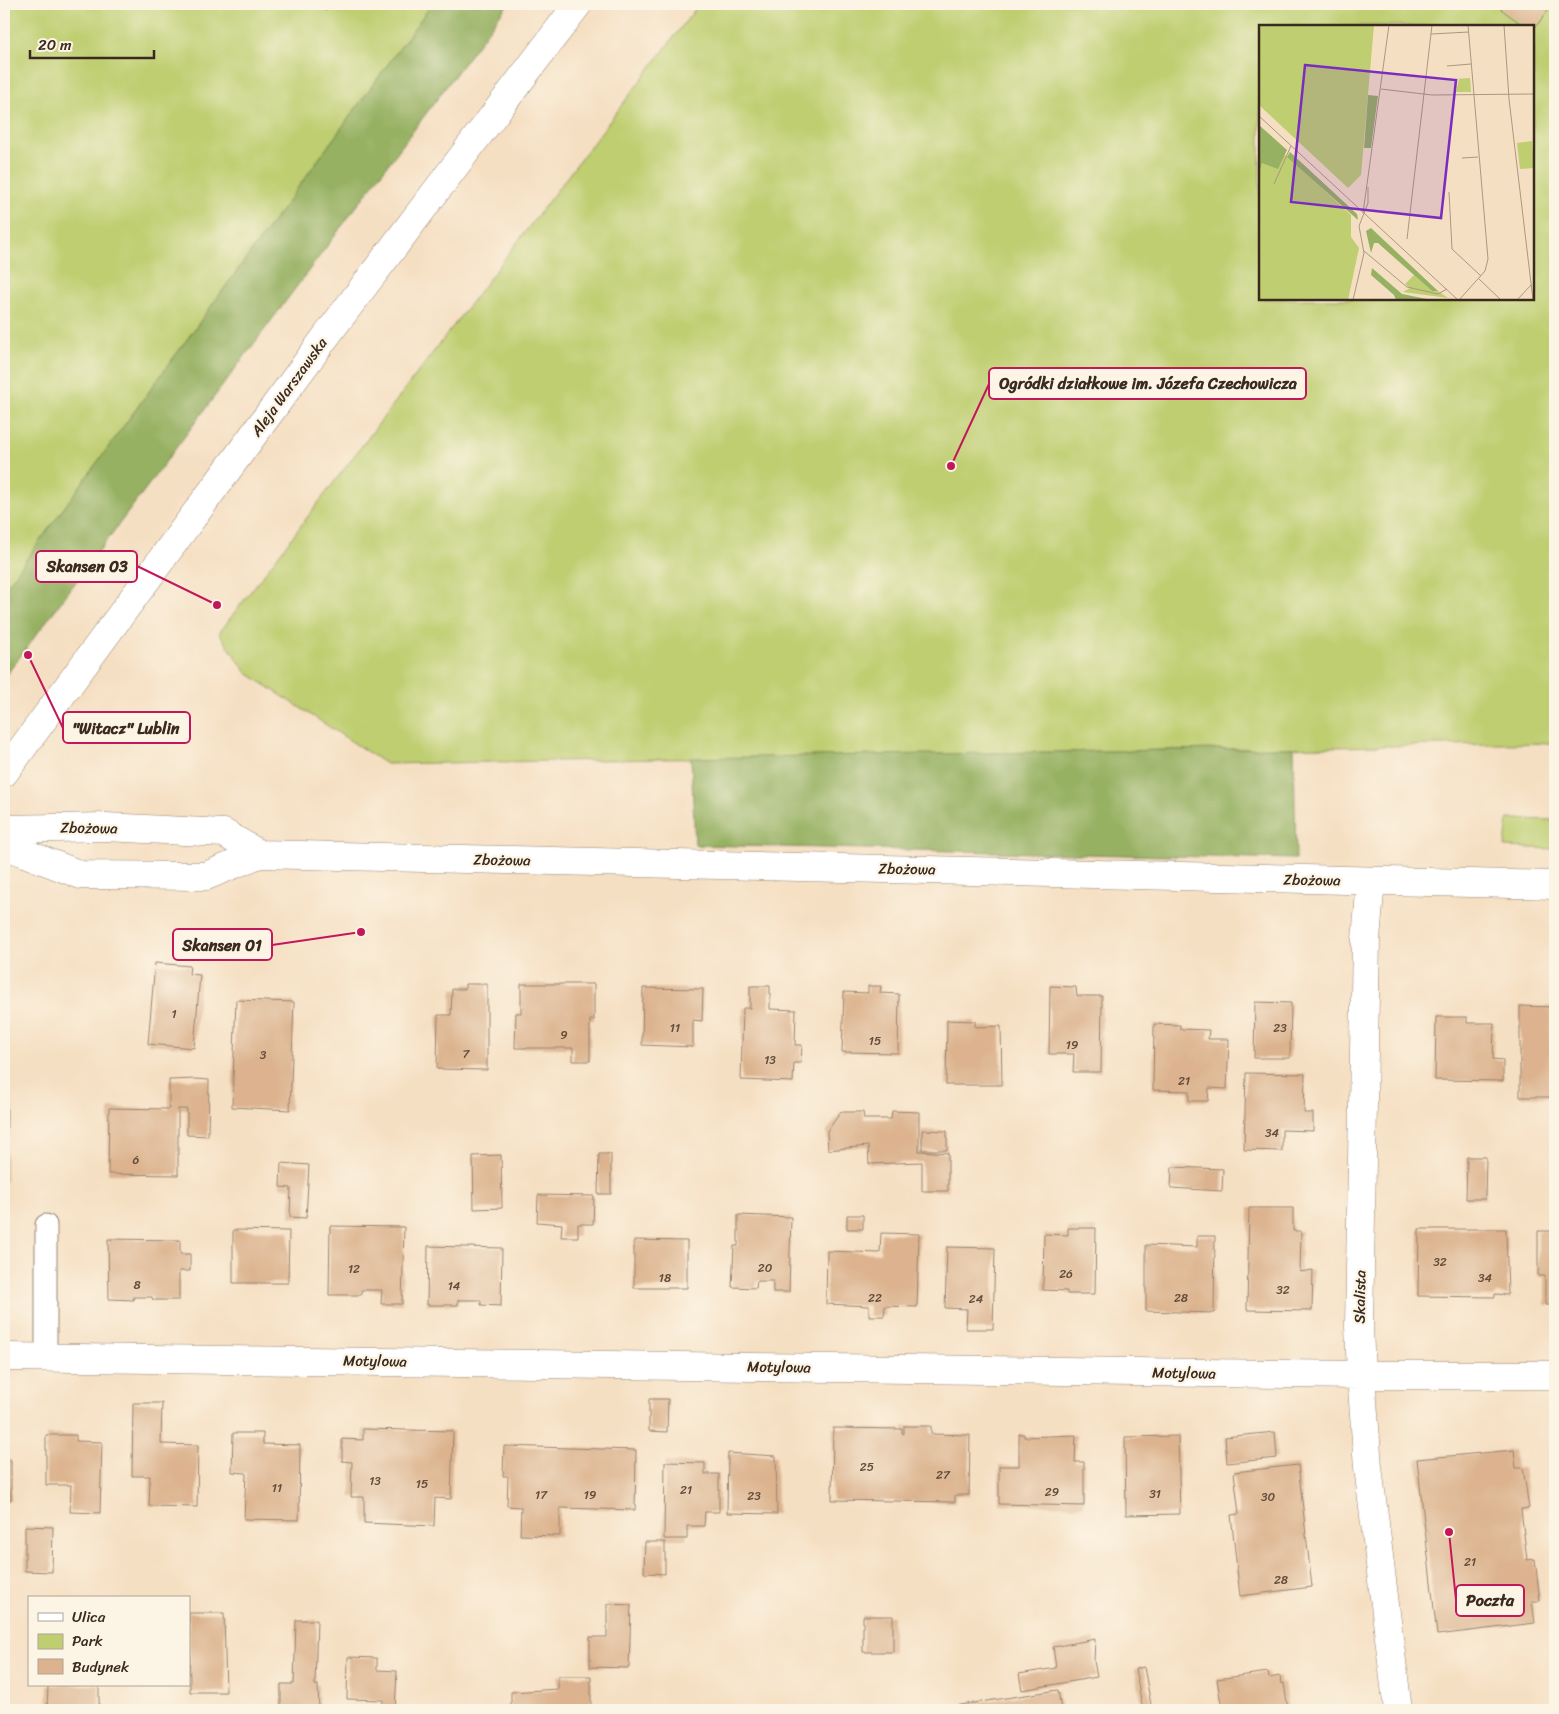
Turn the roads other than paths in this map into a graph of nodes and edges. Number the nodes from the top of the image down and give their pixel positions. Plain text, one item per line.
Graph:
1 (578, 4) edge
2 (4, 773) edge
3 (4, 829) edge
4 (4, 845) edge
5 (259, 854) junction
6 (1371, 881) junction
7 (1555, 885) edge
8 (46, 1226) dead end
9 (4, 1357) edge
10 (46, 1357) junction
11 (1361, 1375) junction
12 (1555, 1375) edge
13 (1398, 1710) edge

1 - 2 street, Aleja Warszawska
3 - 5 street, Zbożowa
4 - 5 street, Zbożowa
5 - 6 street, Zbożowa
6 - 7 street, Zbożowa
6 - 11 street, Skalista
8 - 10 lane
9 - 10 street, Motylowa
10 - 11 street, Motylowa
11 - 12 street, Motylowa
11 - 13 street, Skalista

